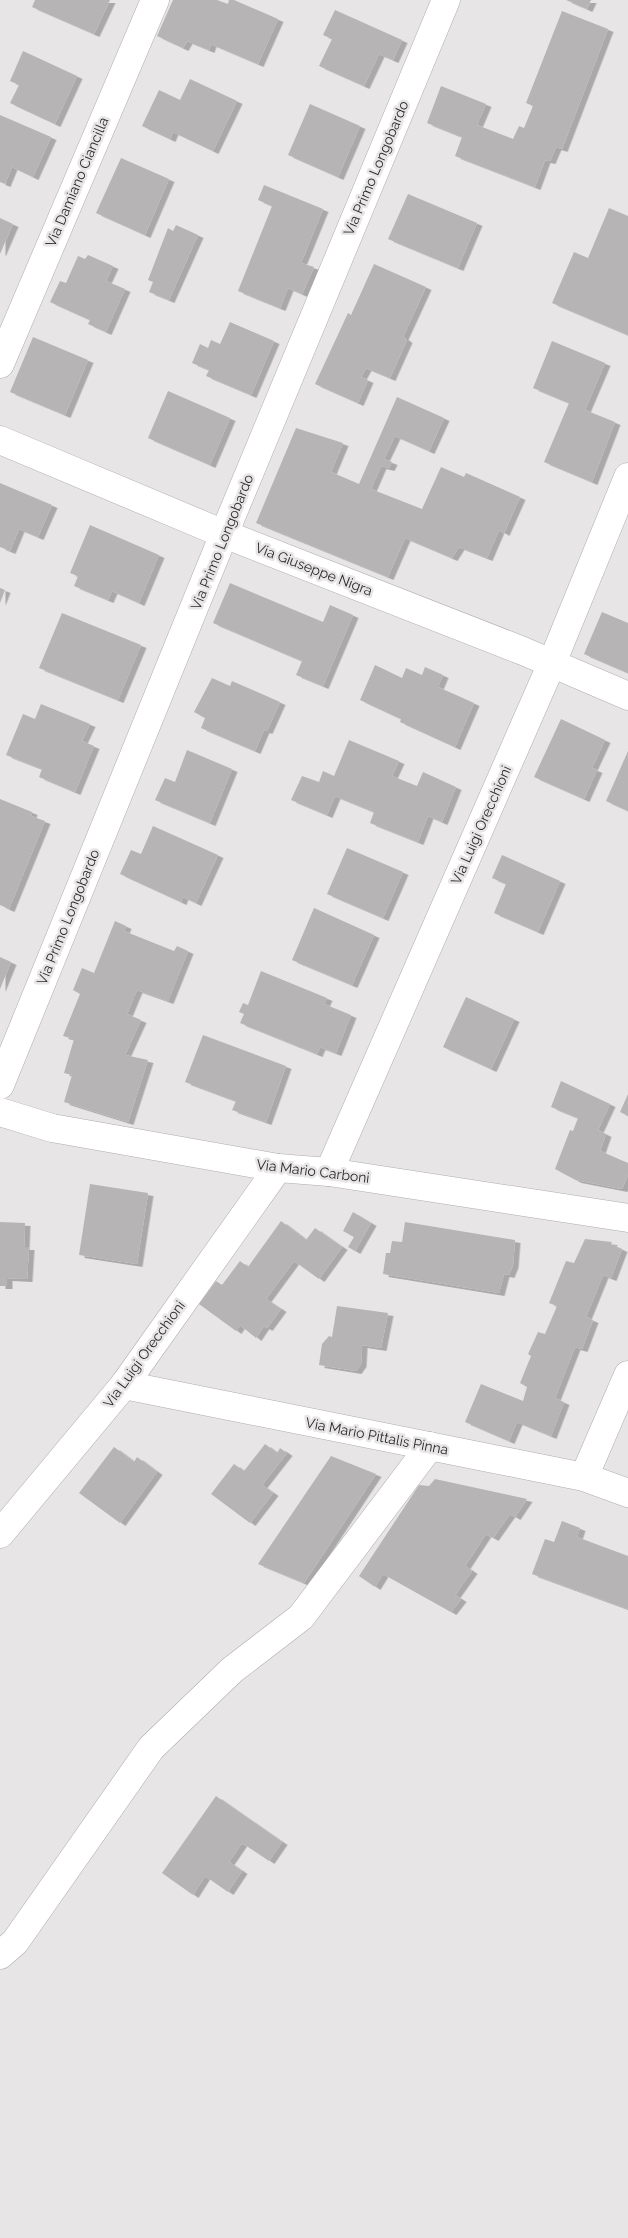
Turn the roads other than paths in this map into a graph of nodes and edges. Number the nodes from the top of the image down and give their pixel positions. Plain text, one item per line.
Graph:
1 (155, 0) edge
2 (446, 0) edge
3 (0, 364) edge
4 (0, 440) edge
5 (628, 477) edge
6 (224, 534) junction
7 (552, 663) junction
8 (628, 696) edge
9 (0, 1085) edge
10 (0, 1112) edge
11 (278, 1168) junction
12 (329, 1172) junction
13 (628, 1218) edge
14 (628, 1375) edge
15 (124, 1384) junction
16 (430, 1446) junction
17 (584, 1477) junction
18 (628, 1493) edge
19 (0, 1534) edge
20 (0, 1955) edge

1 - 3 street, Via Damiano Ciancilla
2 - 6 street, Via Primo Longobardo
4 - 6 street, Via Giuseppe Nigra
5 - 7 street, Via Luigi Orecchioni
6 - 7 street, Via Giuseppe Nigra
6 - 9 street, Via Primo Longobardo
7 - 8 street, Via Giuseppe Nigra
7 - 12 street, Via Luigi Orecchioni
10 - 11 street, Via Mario Carboni
11 - 12 street, Via Mario Carboni
11 - 15 street, Via Luigi Orecchioni
12 - 13 street, Via Mario Carboni
14 - 17 street
15 - 16 street, Via Mario Pittalis Pinna
15 - 19 street, Via Luigi Orecchioni
16 - 17 street, Via Mario Pittalis Pinna
16 - 20 street
17 - 18 street, Via Mario Pittalis Pinna

